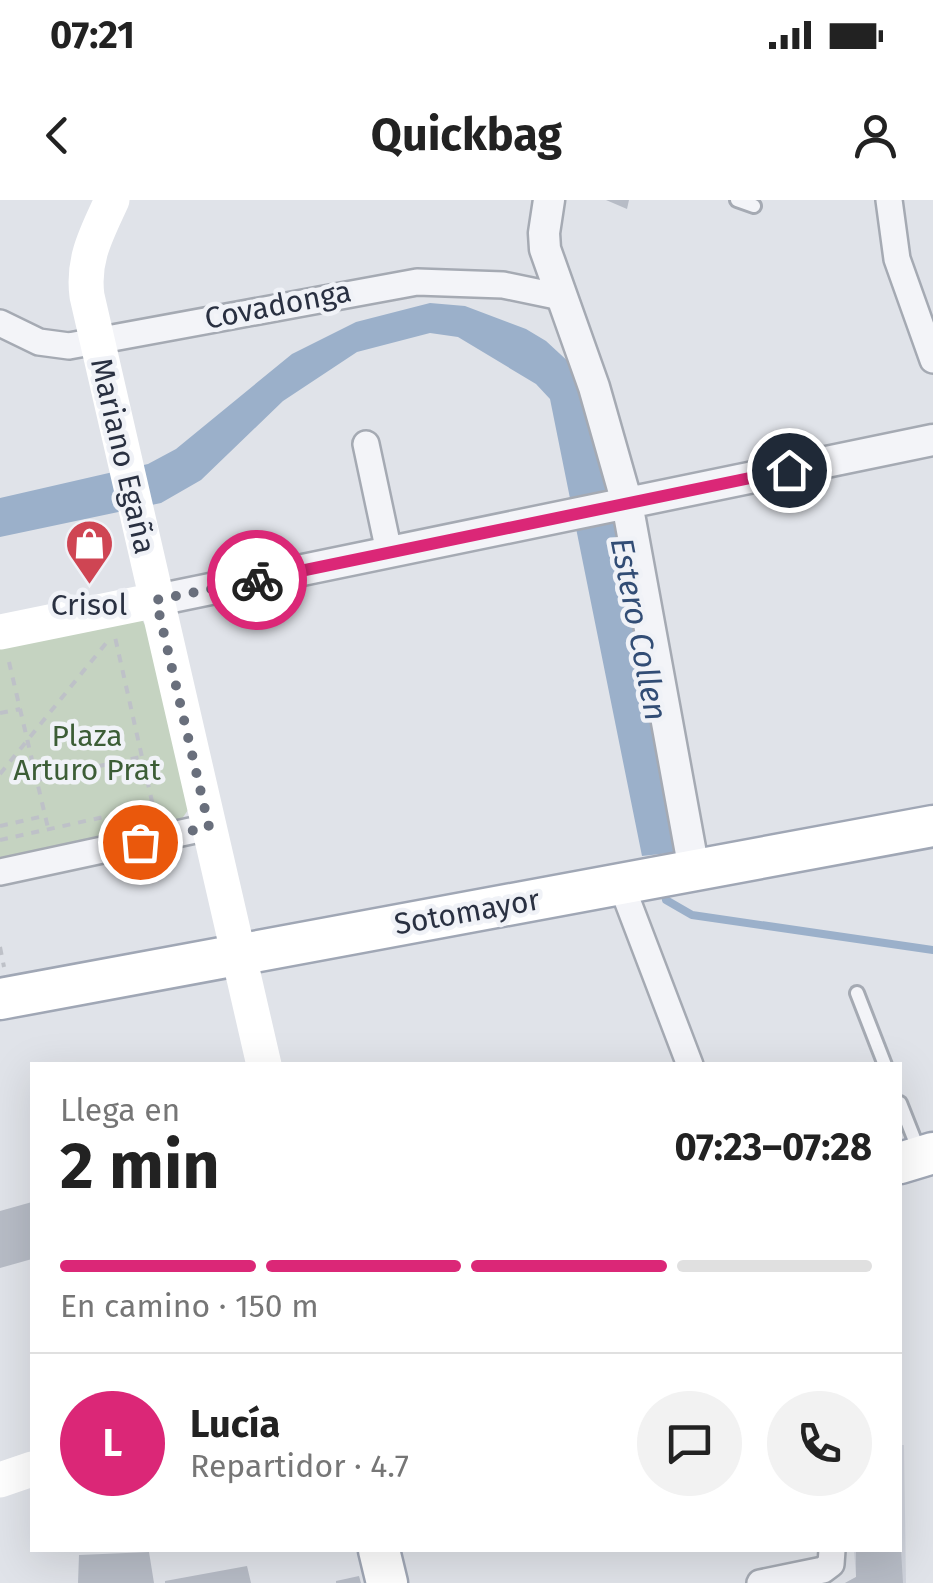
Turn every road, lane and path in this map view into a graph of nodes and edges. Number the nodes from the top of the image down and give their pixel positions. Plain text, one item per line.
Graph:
1 (112, 200) edge
2 (549, 200) edge
3 (737, 200) edge
4 (890, 200) edge
5 (754, 206) dead end
6 (561, 297) junction
7 (0, 322) edge
8 (96, 341) junction
9 (933, 360) edge
10 (933, 440) edge
11 (366, 444) dead end
12 (620, 505) junction
13 (389, 552) junction
14 (156, 600) junction
15 (0, 632) edge
16 (114, 634) junction
17 (96, 638) dead end
18 (0, 660) edge
19 (20, 708) junction
20 (0, 714) edge
21 (28, 742) junction
22 (142, 756) junction
23 (0, 774) edge
24 (37, 780) junction
25 (45, 816) junction
26 (0, 826) edge
27 (933, 826) edge
28 (209, 827) junction
29 (48, 830) junction
30 (0, 840) edge
31 (0, 872) edge
32 (660, 877) junction
33 (239, 954) junction
34 (857, 994) dead end
35 (0, 998) edge
36 (263, 1062) edge
37 (690, 1062) edge
38 (884, 1062) edge
39 (902, 1108) edge
40 (918, 1157) edge
41 (30, 1470) edge
42 (0, 1480) edge
43 (832, 1552) edge
44 (760, 1583) edge

1 - 8 main road, Mariano Egaña
2 - 6 street
3 - 5 lane
4 - 9 street
6 - 8 street, Covadonga
6 - 12 street
7 - 8 street, Covadonga
8 - 14 main road, Mariano Egaña
10 - 12 street
11 - 13 street
12 - 13 street
12 - 32 street
13 - 14 street
14 - 15 main road
14 - 28 main road, Mariano Egaña
16 - 17 path
16 - 21 path
16 - 22 path
18 - 19 path
19 - 20 path
19 - 21 path
21 - 23 path
21 - 24 path
22 - 24 path
22 - 29 path
24 - 25 path
25 - 26 path
25 - 29 path
27 - 32 main road, Sotomayor
28 - 31 street
28 - 33 main road, Mariano Egaña
29 - 30 path
32 - 33 main road, Sotomayor
32 - 37 street
33 - 35 main road, Sotomayor
33 - 36 main road, Mariano Egaña
34 - 38 lane
39 - 40 lane
41 - 42 main road
43 - 44 street

